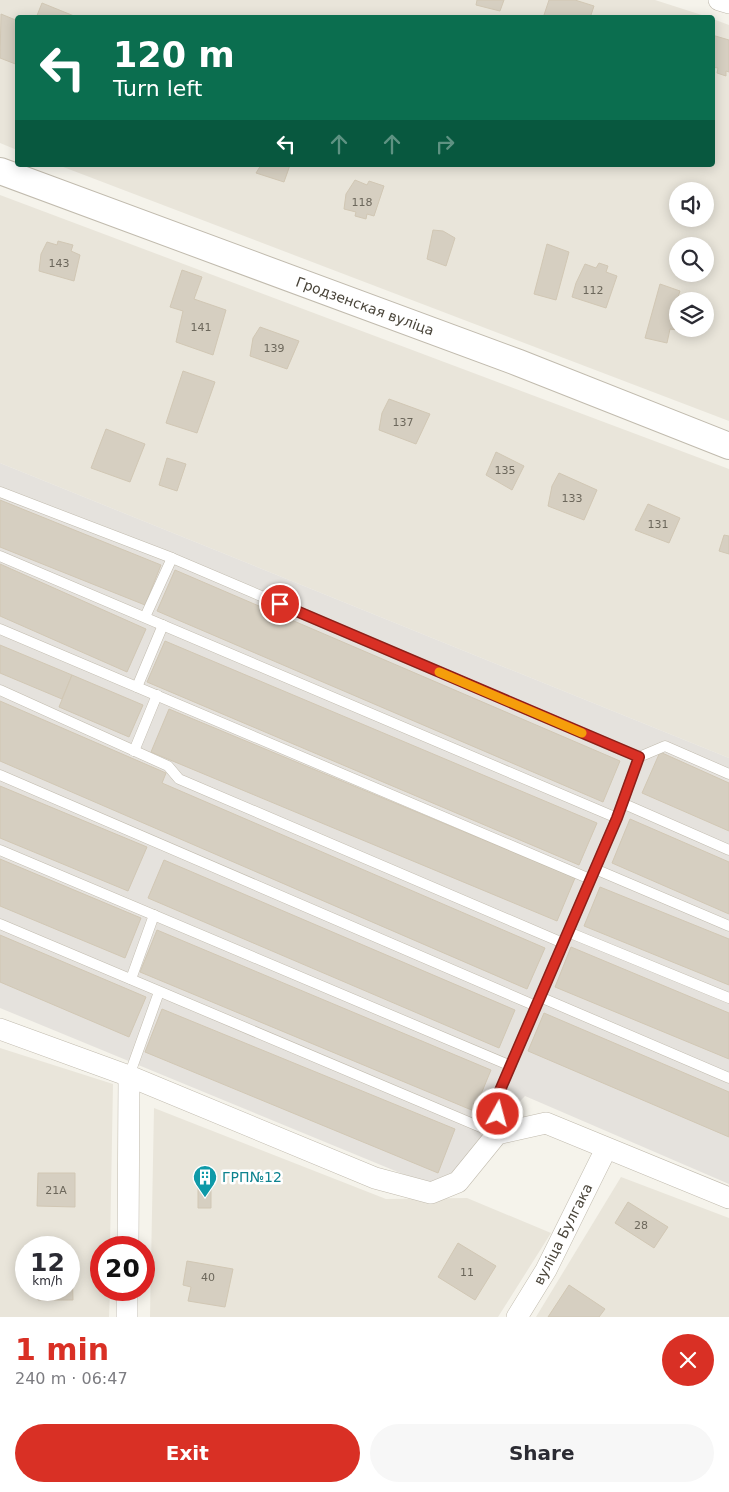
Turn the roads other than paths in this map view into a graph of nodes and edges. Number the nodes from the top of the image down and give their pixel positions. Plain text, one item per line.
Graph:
1 (719, 0) edge
2 (729, 3) edge
3 (0, 171) edge
4 (729, 446) edge
5 (0, 492) edge
6 (0, 556) edge
7 (172, 558) junction
8 (145, 617) junction
9 (163, 625) junction
10 (0, 629) edge
11 (137, 687) junction
12 (0, 690) edge
13 (157, 695) junction
14 (134, 751) junction
15 (639, 757) junction
16 (729, 774) edge
17 (0, 775) edge
18 (622, 803) junction
19 (617, 818) junction
20 (0, 850) edge
21 (729, 850) edge
22 (592, 874) junction
23 (154, 915) junction
24 (0, 924) edge
25 (729, 926) edge
26 (568, 932) junction
27 (563, 943) junction
28 (131, 979) junction
29 (160, 992) junction
30 (729, 998) edge
31 (538, 1002) junction
32 (0, 1029) edge
33 (511, 1066) junction
34 (129, 1076) junction
35 (729, 1078) edge
36 (497, 1134) junction
37 (606, 1149) junction
38 (729, 1198) edge
39 (128, 1236) edge
40 (127, 1301) edge
41 (127, 1317) edge
42 (517, 1317) edge

1 - 2 street
3 - 4 street, Гродзенская вуліца
5 - 7 lane
6 - 8 lane
7 - 8 lane
7 - 15 lane
8 - 9 lane
9 - 11 lane
9 - 19 lane
10 - 11 lane
11 - 13 lane
12 - 14 lane
13 - 14 lane
13 - 22 lane
14 - 27 lane
15 - 16 lane
15 - 18 lane
17 - 31 lane
18 - 19 lane
18 - 21 lane
19 - 22 lane
20 - 23 lane
22 - 25 lane
22 - 26 lane
23 - 28 lane
23 - 33 lane
24 - 28 lane
26 - 27 lane
26 - 30 lane
27 - 31 lane
28 - 29 lane
29 - 34 lane
29 - 36 lane
31 - 33 lane
31 - 35 lane
32 - 34 street
33 - 36 lane
34 - 36 street
34 - 39 street
36 - 37 street
37 - 38 street
37 - 42 street, вуліца Булгака
40 - 41 street

